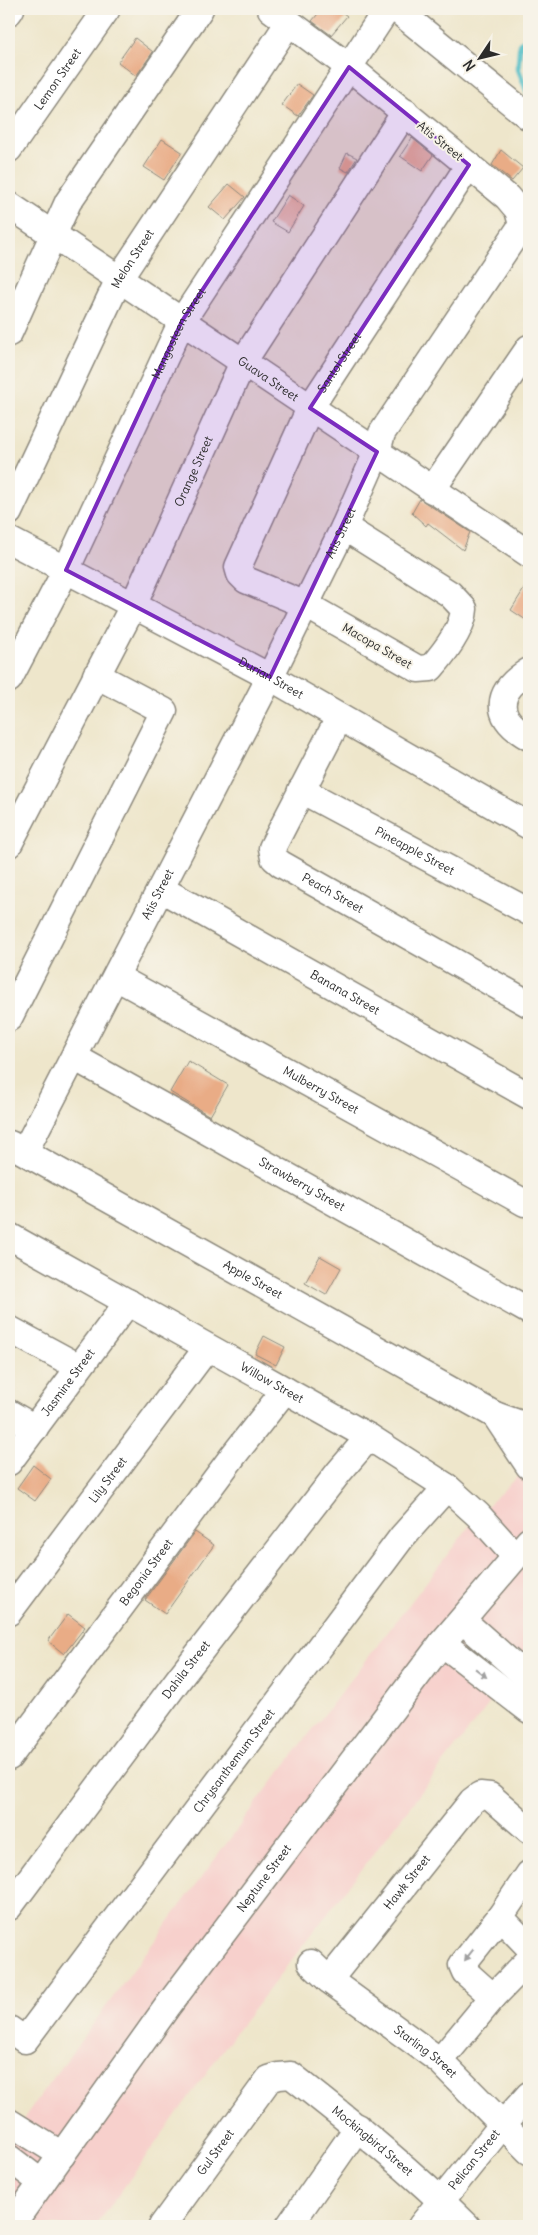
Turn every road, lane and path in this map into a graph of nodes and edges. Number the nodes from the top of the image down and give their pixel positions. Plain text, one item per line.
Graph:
1 (107, 9) edge
2 (200, 9) edge
3 (387, 9) edge
4 (396, 9) edge
5 (280, 15) edge
6 (349, 67) junction
7 (405, 112) junction
8 (529, 117) edge
9 (9, 150) edge
10 (470, 165) junction
11 (9, 205) edge
12 (54, 235) junction
13 (119, 279) junction
14 (182, 321) junction
15 (9, 333) edge
16 (529, 348) edge
17 (243, 362) junction
18 (310, 408) junction
19 (376, 452) junction
20 (432, 490) junction
21 (9, 512) edge
22 (344, 527) junction
23 (9, 540) edge
24 (529, 554) edge
25 (66, 570) junction
26 (240, 574) joint
27 (306, 605) junction
28 (133, 606) junction
29 (529, 671) edge
30 (96, 675) junction
31 (270, 677) junction
32 (9, 679) edge
33 (339, 718) junction
34 (529, 737) edge
35 (301, 790) junction
36 (529, 826) edge
37 (9, 844) edge
38 (160, 890) junction
39 (529, 912) edge
40 (116, 977) junction
41 (529, 1004) edge
42 (9, 1018) edge
43 (74, 1057) junction
44 (529, 1096) edge
45 (17, 1147) edge
46 (528, 1206) edge
47 (9, 1236) edge
48 (128, 1302) junction
49 (529, 1311) edge
50 (9, 1328) edge
51 (207, 1348) junction
52 (79, 1367) junction
53 (285, 1390) junction
54 (9, 1413) edge
55 (495, 1415) junction
56 (529, 1427) edge
57 (35, 1428) junction
58 (369, 1437) junction
59 (9, 1462) edge
60 (529, 1466) edge
61 (447, 1487) junction
62 (522, 1549) edge
63 (9, 1612) edge
64 (462, 1620) junction
65 (442, 1644) junction
66 (529, 1679) edge
67 (529, 1710) edge
68 (9, 1757) edge
69 (529, 1830) edge
70 (529, 1874) edge
71 (9, 1907) edge
72 (500, 1917) junction
73 (529, 1947) edge
74 (529, 1960) edge
75 (320, 1972) joint
76 (493, 1997) junction
77 (17, 2034) edge
78 (440, 2061) junction
79 (269, 2079) joint
80 (529, 2095) edge
81 (502, 2124) junction
82 (358, 2127) junction
83 (13, 2136) edge
84 (529, 2151) edge
85 (62, 2156) junction
86 (9, 2158) edge
87 (42, 2183) junction
88 (441, 2200) junction
89 (11, 2226) edge
90 (162, 2226) edge
91 (289, 2226) edge
92 (421, 2226) edge
93 (467, 2226) edge

1 - 9 street, Lemon Street
2 - 12 street
3 - 6 street, Mangosteen Street
4 - 8 street
5 - 6 street, Atis Street
5 - 13 street, Melon Street
6 - 7 street, Atis Street
6 - 14 street, Mangosteen Street
7 - 10 street, Atis Street
7 - 17 street, Orange Street
10 - 18 street, Santol Street
10 - 19 street, Atis Street
11 - 12 street, Guava Street
12 - 13 street, Guava Street
12 - 15 street
13 - 14 street, Guava Street
13 - 21 street, Melon Street
14 - 17 street, Guava Street
14 - 25 street, Mangosteen Street
16 - 20 street
17 - 18 street, Guava Street
17 - 28 street, Orange Street
18 - 19 street, Guava Street
18 - 26 street, Santol Street
19 - 20 street, Guava Street
19 - 22 street, Atis Street
20 - 24 street, Guava Street
22 - 27 street, Atis Street
22 - 27 street, Macopa Street
23 - 25 street, Durian Street
25 - 28 street, Durian Street
25 - 32 street, Mangosteen Street
26 - 27 street, Macopa Street
27 - 31 street, Atis Street
28 - 30 street, Orange Street
28 - 31 street, Durian Street
29 - 34 street
30 - 37 street, Orange Street
30 - 42 street
31 - 33 street, Durian Street
31 - 38 street, Atis Street
33 - 35 street, Peach Street
33 - 36 street, Durian Street
35 - 39 street, Pineapple Street
35 - 41 street, Peach Street
38 - 40 street, Atis Street
38 - 44 street, Banana Street
40 - 43 street, Atis Street
40 - 46 street, Mulberry Street
43 - 45 street, Atis Street
43 - 49 street, Strawberry Street
45 - 55 street, Apple Street
47 - 48 street, Willow Street
48 - 51 street, Willow Street
48 - 52 street, Jasmine Street
50 - 52 street
51 - 53 street, Willow Street
51 - 63 street, Lily Street
52 - 57 street, Jasmine Street
53 - 58 street, Willow Street
53 - 68 street, Begonia Street
54 - 57 street
55 - 56 street, Apple Street
55 - 60 street, Apple Street
57 - 59 street, Jasmine Street
58 - 61 street, Willow Street
58 - 71 street, Dahila Street
61 - 62 street, Willow Street
61 - 77 street, Chrysanthemum Street
62 - 64 street, Neptune Street
64 - 65 street, Neptune Street
64 - 66 street
65 -> 67 street
65 - 85 street, Neptune Street
69 - 75 street, Hawk Street
70 - 72 street
72 - 73 street
72 -> 76 street
74 - 76 street
75 - 78 street, Starling Street
76 - 78 street
78 - 81 street, Starling Street
79 - 82 street, Mockingbird Street
79 - 90 street, Gul Street
80 - 81 street, Pelican Street
81 - 84 street, Starling Street
81 - 88 street, Pelican Street
82 - 88 street, Mockingbird Street
82 - 91 street
83 - 85 street
85 - 87 street, Neptune Street
86 - 87 street
87 - 89 street, Neptune Street
88 - 92 street, Pelican Street
88 - 93 street, Mockingbird Street

